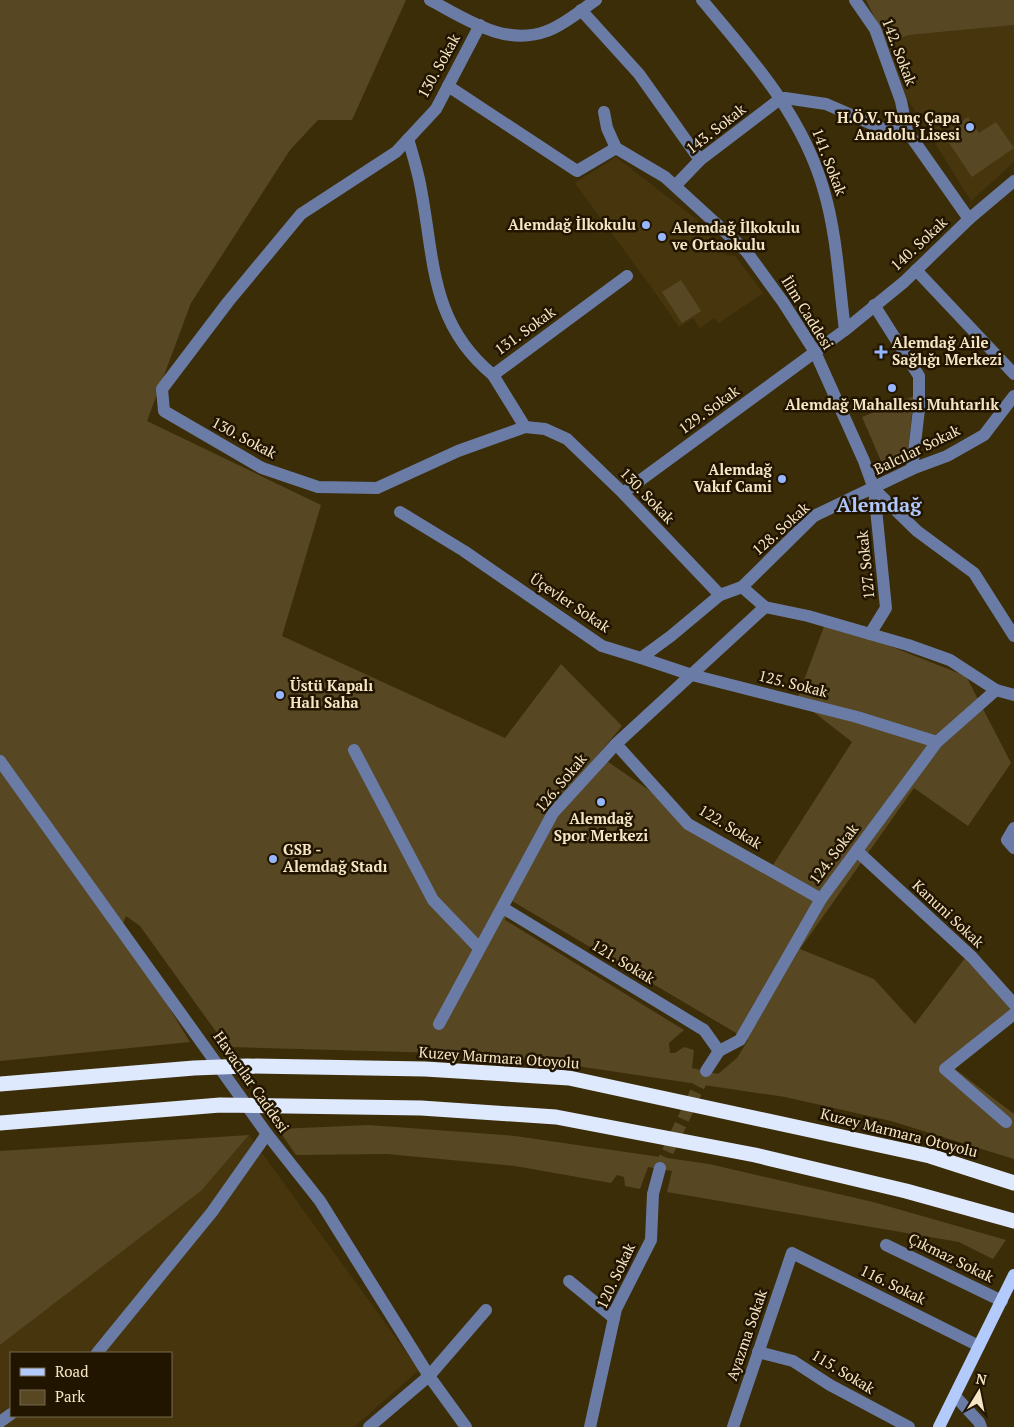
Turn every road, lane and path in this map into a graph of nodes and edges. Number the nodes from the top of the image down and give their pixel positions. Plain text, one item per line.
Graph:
1 (430, 0) edge
2 (596, 0) edge
3 (702, 0) edge
4 (855, 0) edge
5 (448, 4) edge
6 (581, 10) junction
7 (480, 25) junction
8 (448, 86) junction
9 (780, 99) junction
10 (604, 112) dead end
11 (907, 131) junction
12 (408, 138) junction
13 (616, 148) junction
14 (700, 160) junction
15 (1014, 181) edge
16 (675, 186) junction
17 (969, 220) junction
18 (916, 270) junction
19 (627, 276) dead end
20 (874, 305) junction
21 (845, 330) junction
22 (815, 352) junction
23 (1014, 374) edge
24 (493, 375) junction
25 (1014, 396) edge
26 (525, 427) junction
27 (912, 469) junction
28 (874, 489) junction
29 (623, 493) junction
30 (400, 512) dead end
31 (742, 587) junction
32 (720, 595) junction
33 (765, 606) junction
34 (870, 634) junction
35 (1014, 636) edge
36 (641, 658) junction
37 (692, 675) junction
38 (996, 690) junction
39 (1014, 695) edge
40 (937, 742) junction
41 (616, 744) junction
42 (354, 750) dead end
43 (0, 761) edge
44 (1014, 828) edge
45 (1014, 848) edge
46 (856, 851) junction
47 (821, 899) junction
48 (503, 908) junction
49 (479, 948) junction
50 (1014, 1004) edge
51 (1014, 1014) edge
52 (439, 1024) dead end
53 (719, 1051) junction
54 (706, 1071) tunnel mouth
55 (0, 1084) edge
56 (1006, 1122) dead end
57 (0, 1124) edge
58 (267, 1134) junction
59 (660, 1168) tunnel mouth
60 (1014, 1182) edge
61 (1012, 1220) edge
62 (886, 1245) dead end
63 (792, 1253) joint
64 (1014, 1275) edge
65 (568, 1281) dead end
66 (1002, 1301) junction
67 (486, 1310) dead end
68 (614, 1318) junction
69 (979, 1346) junction
70 (98, 1352) edge
71 (758, 1352) junction
72 (429, 1376) junction
73 (955, 1396) junction
74 (370, 1427) edge
75 (466, 1427) edge
76 (590, 1427) edge
77 (733, 1427) edge
78 (909, 1427) edge
79 (939, 1427) edge
80 (981, 1427) edge

1 - 5 street
2 - 6 street
3 - 9 street, 141. Sokak
4 - 11 street, 142. Sokak
5 - 7 street
6 - 7 street
6 - 14 street
7 - 8 street, 130. Sokak
8 - 12 street, 130. Sokak
8 - 13 street
9 - 11 street
9 - 14 street, 143. Sokak
9 - 21 street, 141. Sokak
10 - 13 street
11 - 17 street, 142. Sokak
12 - 24 street
12 - 26 street, 130. Sokak
13 - 16 street, İlim Caddesi
14 - 16 street, 143. Sokak
15 - 17 street, 140. Sokak
16 - 22 street, İlim Caddesi
17 - 18 street, 140. Sokak
18 - 20 street, 140. Sokak
18 - 23 street
19 - 24 street, 131. Sokak
20 - 21 street, 140. Sokak
20 - 27 street
21 - 22 street
22 - 28 street, İlim Caddesi
22 - 29 street, 129. Sokak
24 - 26 street, 131. Sokak
25 - 27 street, Balcılar Sokak
26 - 29 street, 130. Sokak
27 - 28 street, Balcılar Sokak
28 - 31 street, 128. Sokak
28 - 34 street, 127. Sokak
28 - 35 street, İlim Caddesi
29 - 32 street, 130. Sokak
30 - 36 street, Üçevler Sokak
31 - 32 street
31 - 33 street
32 - 36 street
33 - 34 street
33 - 37 street, 126. Sokak
34 - 38 street
36 - 37 street, 125. Sokak
37 - 40 street, 125. Sokak
37 - 41 street, 126. Sokak
38 - 39 street
38 - 40 street, 124. Sokak
40 - 46 street, 124. Sokak
41 - 47 street, 122. Sokak
41 - 48 street, 126. Sokak
42 - 49 street
43 - 58 street, Havacılar Caddesi
44 - 45 street
46 - 47 street, 124. Sokak
46 - 50 street, Kanuni Sokak
47 - 53 street, 124. Sokak
48 - 49 street, 126. Sokak
48 - 53 street, 121. Sokak
49 - 52 street, 126. Sokak
51 - 56 street
53 - 54 street
55 - 60 highway, Kuzey Marmara Otoyolu
57 - 61 highway
58 - 70 street
58 - 72 street, Havacılar Caddesi
59 - 68 street, 120. Sokak
62 - 66 street, Çıkmaz Sokak
63 - 69 street, 116. Sokak
63 - 71 street, Ayazma Sokak
64 - 66 main road
65 - 68 street
66 - 69 main road
67 - 72 street
68 - 76 street, 120. Sokak
69 - 73 main road
71 - 77 street, Ayazma Sokak
71 - 78 street, 115. Sokak
72 - 74 street
72 - 75 street, Havacılar Caddesi
73 - 79 main road
73 - 80 street

